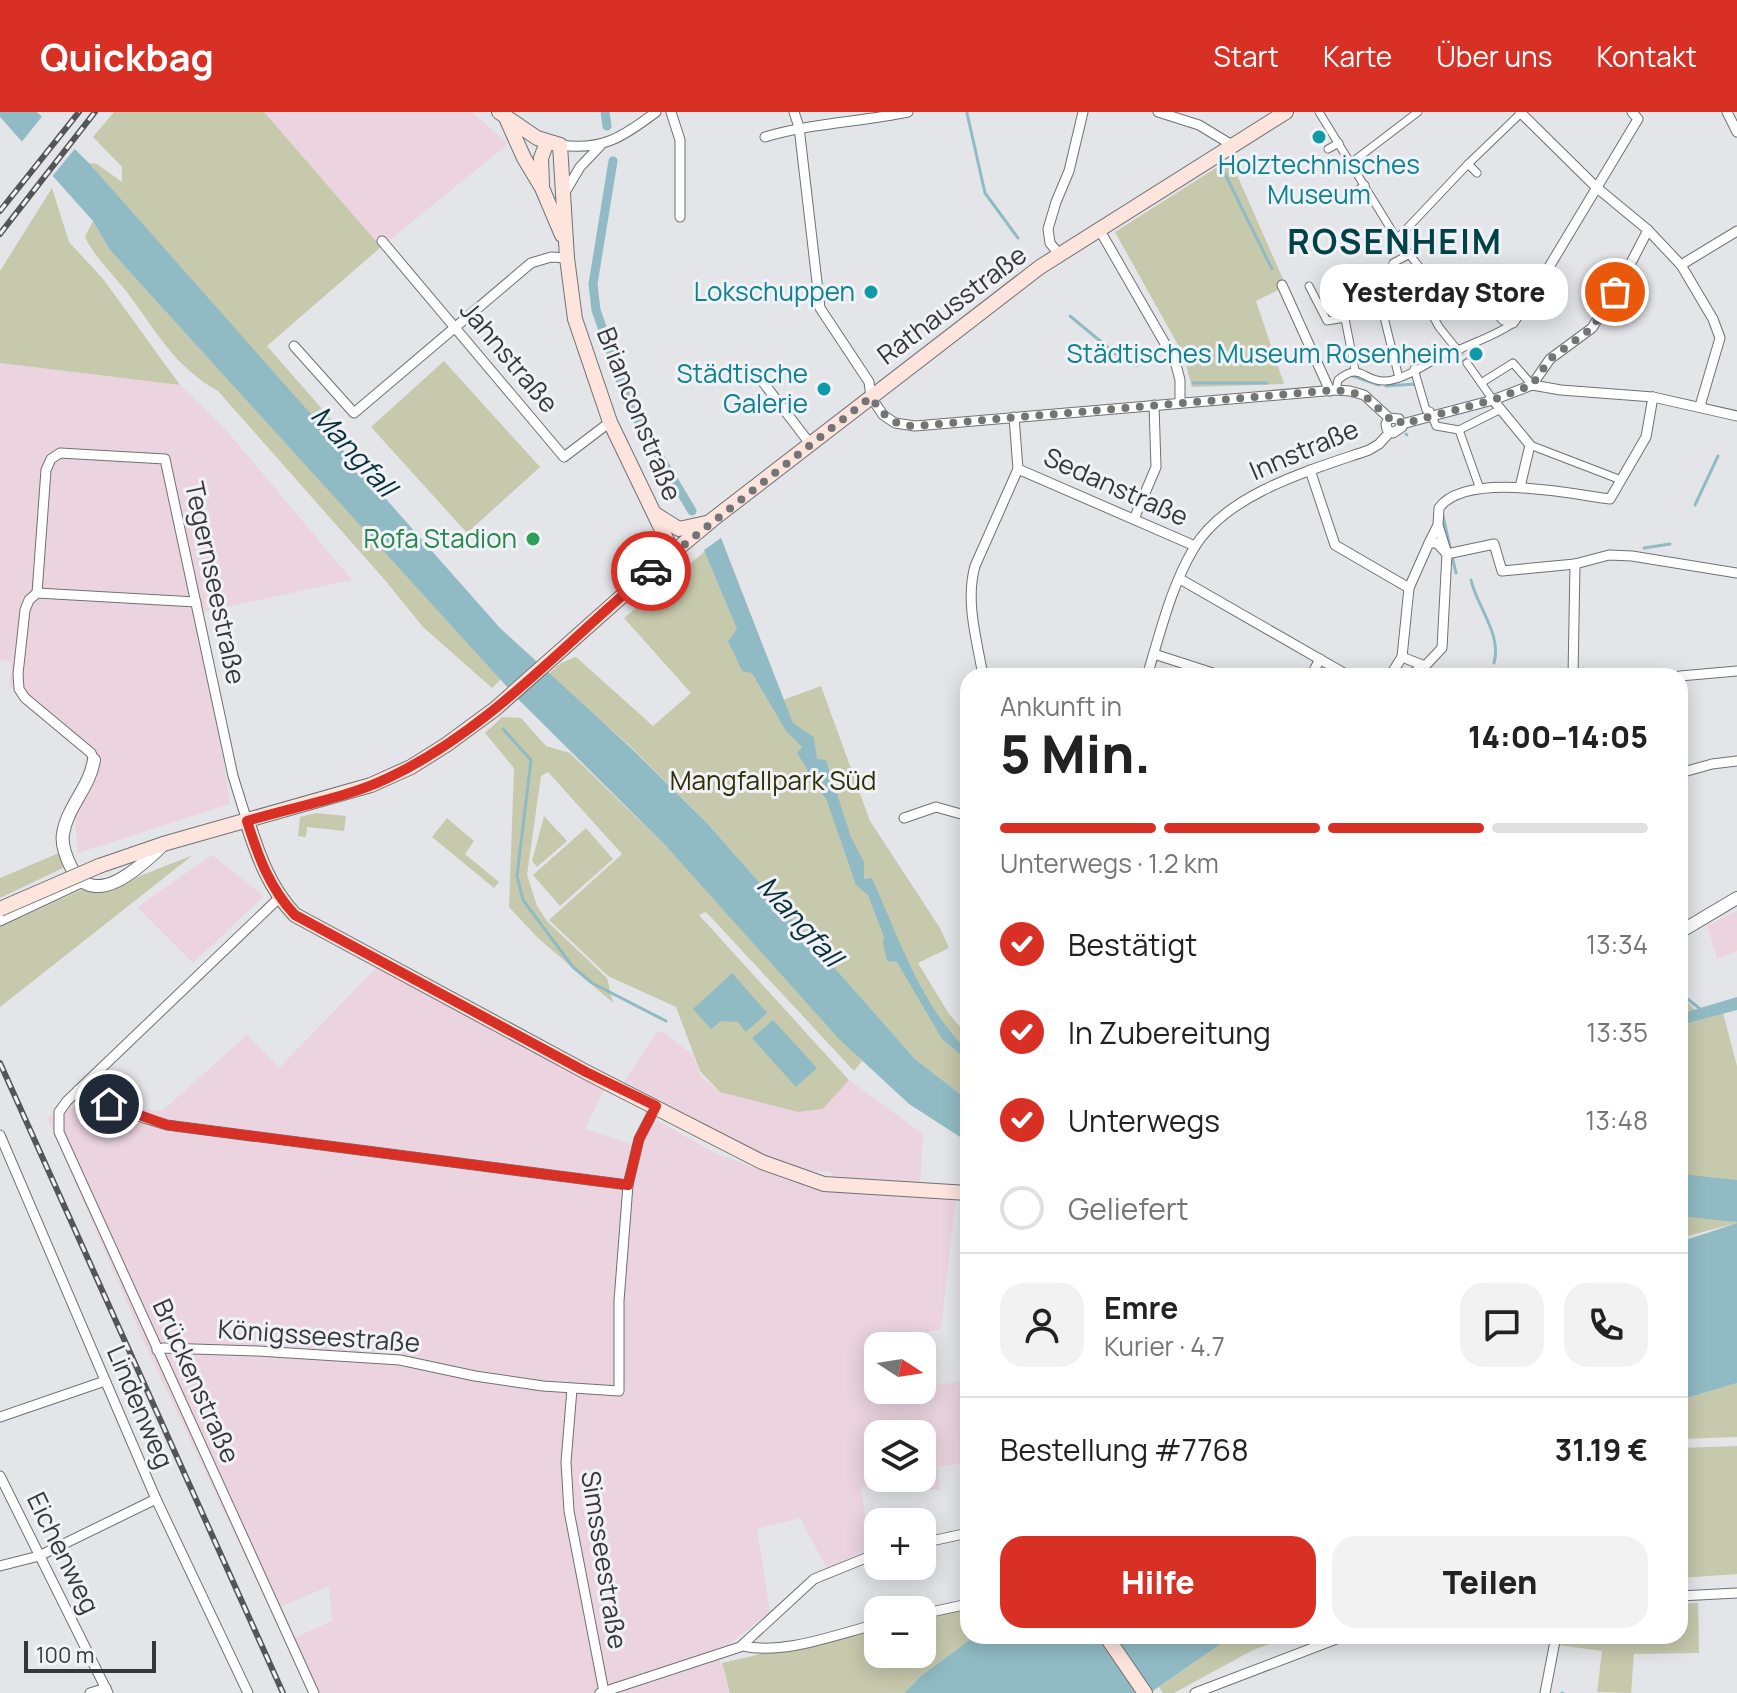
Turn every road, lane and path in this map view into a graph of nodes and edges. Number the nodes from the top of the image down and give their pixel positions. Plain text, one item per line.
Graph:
1 (656, 112) edge
2 (671, 112) edge
3 (794, 112) edge
4 (908, 112) edge
5 (1083, 112) edge
6 (1158, 112) edge
7 (1286, 112) edge
8 (1319, 112) edge
9 (1418, 112) edge
10 (1521, 112) edge
11 (1632, 112) edge
12 (1727, 112) edge
13 (503, 114) edge
14 (799, 127) junction
15 (1737, 132) edge
16 (765, 137) dead end
17 (553, 143) junction
18 (1339, 143) junction
19 (1232, 145) junction
20 (600, 146) junction
21 (1328, 149) dead end
22 (1351, 163) junction
23 (1468, 164) junction
24 (1477, 173) dead end
25 (1365, 185) junction
26 (1596, 187) junction
27 (542, 188) junction
28 (564, 194) junction
29 (1351, 195) dead end
30 (680, 217) dead end
31 (1099, 229) junction
32 (1648, 230) junction
33 (1737, 231) edge
34 (1397, 239) junction
35 (382, 241) dead end
36 (565, 242) junction
37 (1059, 254) junction
38 (1410, 254) junction
39 (567, 258) junction
40 (1393, 263) dead end
41 (1681, 265) junction
42 (1421, 269) junction
43 (1411, 284) junction
44 (1282, 285) dead end
45 (1309, 286) dead end
46 (1381, 305) junction
47 (1345, 318) junction
48 (1513, 323) junction
49 (455, 327) junction
50 (294, 346) dead end
51 (1455, 347) junction
52 (1467, 363) tunnel mouth
53 (1414, 369) junction
54 (1355, 370) junction
55 (756, 373) dead end
56 (1399, 378) junction
57 (1481, 383) junction
58 (1532, 385) junction
59 (1333, 390) junction
60 (871, 397) junction
61 (1653, 397) junction
62 (1493, 400) junction
63 (1180, 402) junction
64 (1154, 405) junction
65 (1700, 406) junction
66 (1501, 409) junction
67 (1431, 416) junction
68 (1737, 416) edge
69 (1014, 417) junction
70 (1389, 418) junction
71 (610, 422) junction
72 (1402, 424) junction
73 (1459, 430) junction
74 (1390, 432) junction
75 (811, 445) junction
76 (1530, 445) junction
77 (1018, 469) junction
78 (1310, 470) junction
79 (1621, 480) junction
80 (1520, 487) junction
81 (1480, 489) junction
82 (652, 512) junction
83 (1134, 519) junction
84 (712, 520) junction
85 (1438, 525) junction
86 (1429, 543) junction
87 (1195, 546) junction
88 (673, 553) junction
89 (1452, 553) junction
90 (1575, 564) junction
91 (1737, 573) edge
92 (1180, 579) junction
93 (1409, 588) junction
94 (37, 593) junction
95 (196, 602) junction
96 (1154, 654) junction
97 (1402, 657) junction
98 (1320, 659) junction
99 (1425, 666) junction
100 (982, 668) edge
101 (1150, 668) edge
102 (1197, 668) edge
103 (1315, 668) edge
104 (1335, 668) edge
105 (1395, 668) edge
106 (1422, 668) edge
107 (1573, 668) edge
108 (1737, 671) edge
109 (1688, 675) edge
110 (94, 760) joint
111 (1737, 761) edge
112 (1688, 771) edge
113 (960, 814) edge
114 (904, 818) dead end
115 (247, 821) junction
116 (163, 844) junction
117 (81, 883) junction
118 (279, 898) junction
119 (1737, 898) edge
120 (0, 909) edge
121 (0, 921) edge
122 (1688, 927) edge
123 (78, 1090) junction
124 (656, 1106) junction
125 (0, 1135) edge
126 (628, 1185) junction
127 (960, 1192) edge
128 (157, 1350) junction
129 (105, 1381) junction
130 (572, 1389) junction
131 (0, 1417) edge
132 (0, 1476) edge
133 (156, 1499) junction
134 (960, 1535) edge
135 (936, 1540) edge
136 (39, 1556) junction
137 (864, 1559) edge
138 (0, 1566) edge
139 (1737, 1593) edge
140 (1688, 1596) edge
141 (960, 1606) edge
142 (936, 1611) edge
143 (864, 1627) edge
144 (1111, 1644) edge
145 (1323, 1644) edge
146 (1554, 1644) edge
147 (743, 1646) junction
148 (107, 1690) edge
149 (602, 1692) edge
150 (90, 1693) edge
151 (248, 1693) edge
152 (314, 1693) edge
153 (1145, 1693) edge
154 (1195, 1693) edge
155 (1545, 1693) edge

1 - 20 street
2 - 30 street
3 - 14 street
4 - 14 street
5 - 37 street
6 - 19 street
7 - 19 main road, Rathausstraße
8 - 18 street
9 - 22 street
10 - 23 street
10 - 26 street
11 - 26 street
12 - 15 street
13 - 17 main road
13 - 27 main road, Brianconstraße
14 - 16 street
14 - 60 street
17 - 20 street
17 - 27 main road, Brianconstraße
17 - 28 main road, Brianconstraße
18 - 21 street
18 - 22 street
19 - 31 main road, Rathausstraße
20 - 28 street
22 - 25 street
23 - 24 street
23 - 34 street
25 - 29 street
25 - 34 street
26 - 32 street
26 - 48 street
27 - 36 main road, Brianconstraße
28 - 36 main road, Brianconstraße
31 - 37 main road, Rathausstraße
31 - 63 street
32 - 41 street
32 - 58 street
33 - 41 street
34 - 38 street
35 - 49 street, Jahnstraße
36 - 39 main road, Brianconstraße
37 - 60 main road, Rathausstraße
38 - 40 street
38 - 42 street
39 - 49 street
39 - 71 main road, Brianconstraße
41 - 65 street
42 - 43 street
42 - 48 street
43 - 46 street
43 - 51 street
44 - 59 street
45 - 47 street
46 - 47 street
46 - 56 street
47 - 54 street
48 - 51 street
49 - 50 street
49 - 71 street, Jahnstraße
51 - 53 street
52 - 57 street
53 - 56 street
53 - 67 street
54 - 56 street
54 - 59 street
55 - 75 street
57 - 58 street
57 - 62 street
58 - 61 street
58 - 62 street
59 - 63 street
59 - 70 street
60 - 69 street
60 - 75 main road, Rathausstraße
61 - 65 street
61 - 79 street
62 - 66 street
62 - 67 street
63 - 64 street
64 - 69 street
64 - 83 street
65 - 68 street
66 - 73 street
66 - 76 street
67 - 72 street
67 - 73 street
69 - 77 street
70 - 72 street
70 - 74 street
71 - 82 main road, Brianconstraße
72 - 74 street
73 - 81 street
74 - 78 street, Innstraße
75 - 84 main road, Rathausstraße
76 - 79 street
76 - 80 street
77 - 83 street, Sedanstraße
77 - 100 street
78 - 87 street, Innstraße
78 - 93 street
79 - 80 street
80 - 81 street
81 - 85 street
82 - 84 main road
82 - 88 main road, Brianconstraße
83 - 87 street, Sedanstraße
84 - 88 main road, Rathausstraße
85 - 86 street
85 - 89 street
86 - 89 street
86 - 93 street
87 - 92 street, Innstraße
88 - 115 main road, Rathausstraße
89 - 90 street
89 - 99 street
90 - 91 street
90 - 107 street
92 - 96 street, Innstraße
92 - 98 street
93 - 97 street
94 - 95 street
94 - 95 street, Tegernseestraße
94 - 110 street
95 - 115 street, Tegernseestraße
96 - 101 street, Innstraße
96 - 102 street
97 - 99 street
97 - 105 street
98 - 103 street
98 - 104 street
99 - 106 street
108 - 109 street
110 - 117 street
111 - 112 street
113 - 114 street
115 - 116 main road, Rathausstraße
115 - 118 main road
116 - 117 street
116 - 120 main road, Rathausstraße, bridge
117 - 121 street
118 - 123 street, Brückenstraße
118 - 124 main road
119 - 122 street
123 - 126 street
123 - 128 street, Brückenstraße
124 - 126 street
124 - 127 main road
125 - 129 street, Lindenweg
126 - 130 street
128 - 130 street, Königsseestraße
128 - 152 street, Brückenstraße
129 - 131 street
129 - 133 street, Lindenweg
130 - 149 street, Simsseestraße
132 - 136 street, Eichenweg
133 - 136 street
133 - 151 street, Lindenweg
134 - 135 street
136 - 138 street
136 - 148 street, Eichenweg
137 - 147 street
139 - 140 street
141 - 142 street
143 - 147 street
144 - 153 main road
145 - 154 street
146 - 155 street
147 - 149 street
148 - 150 street

